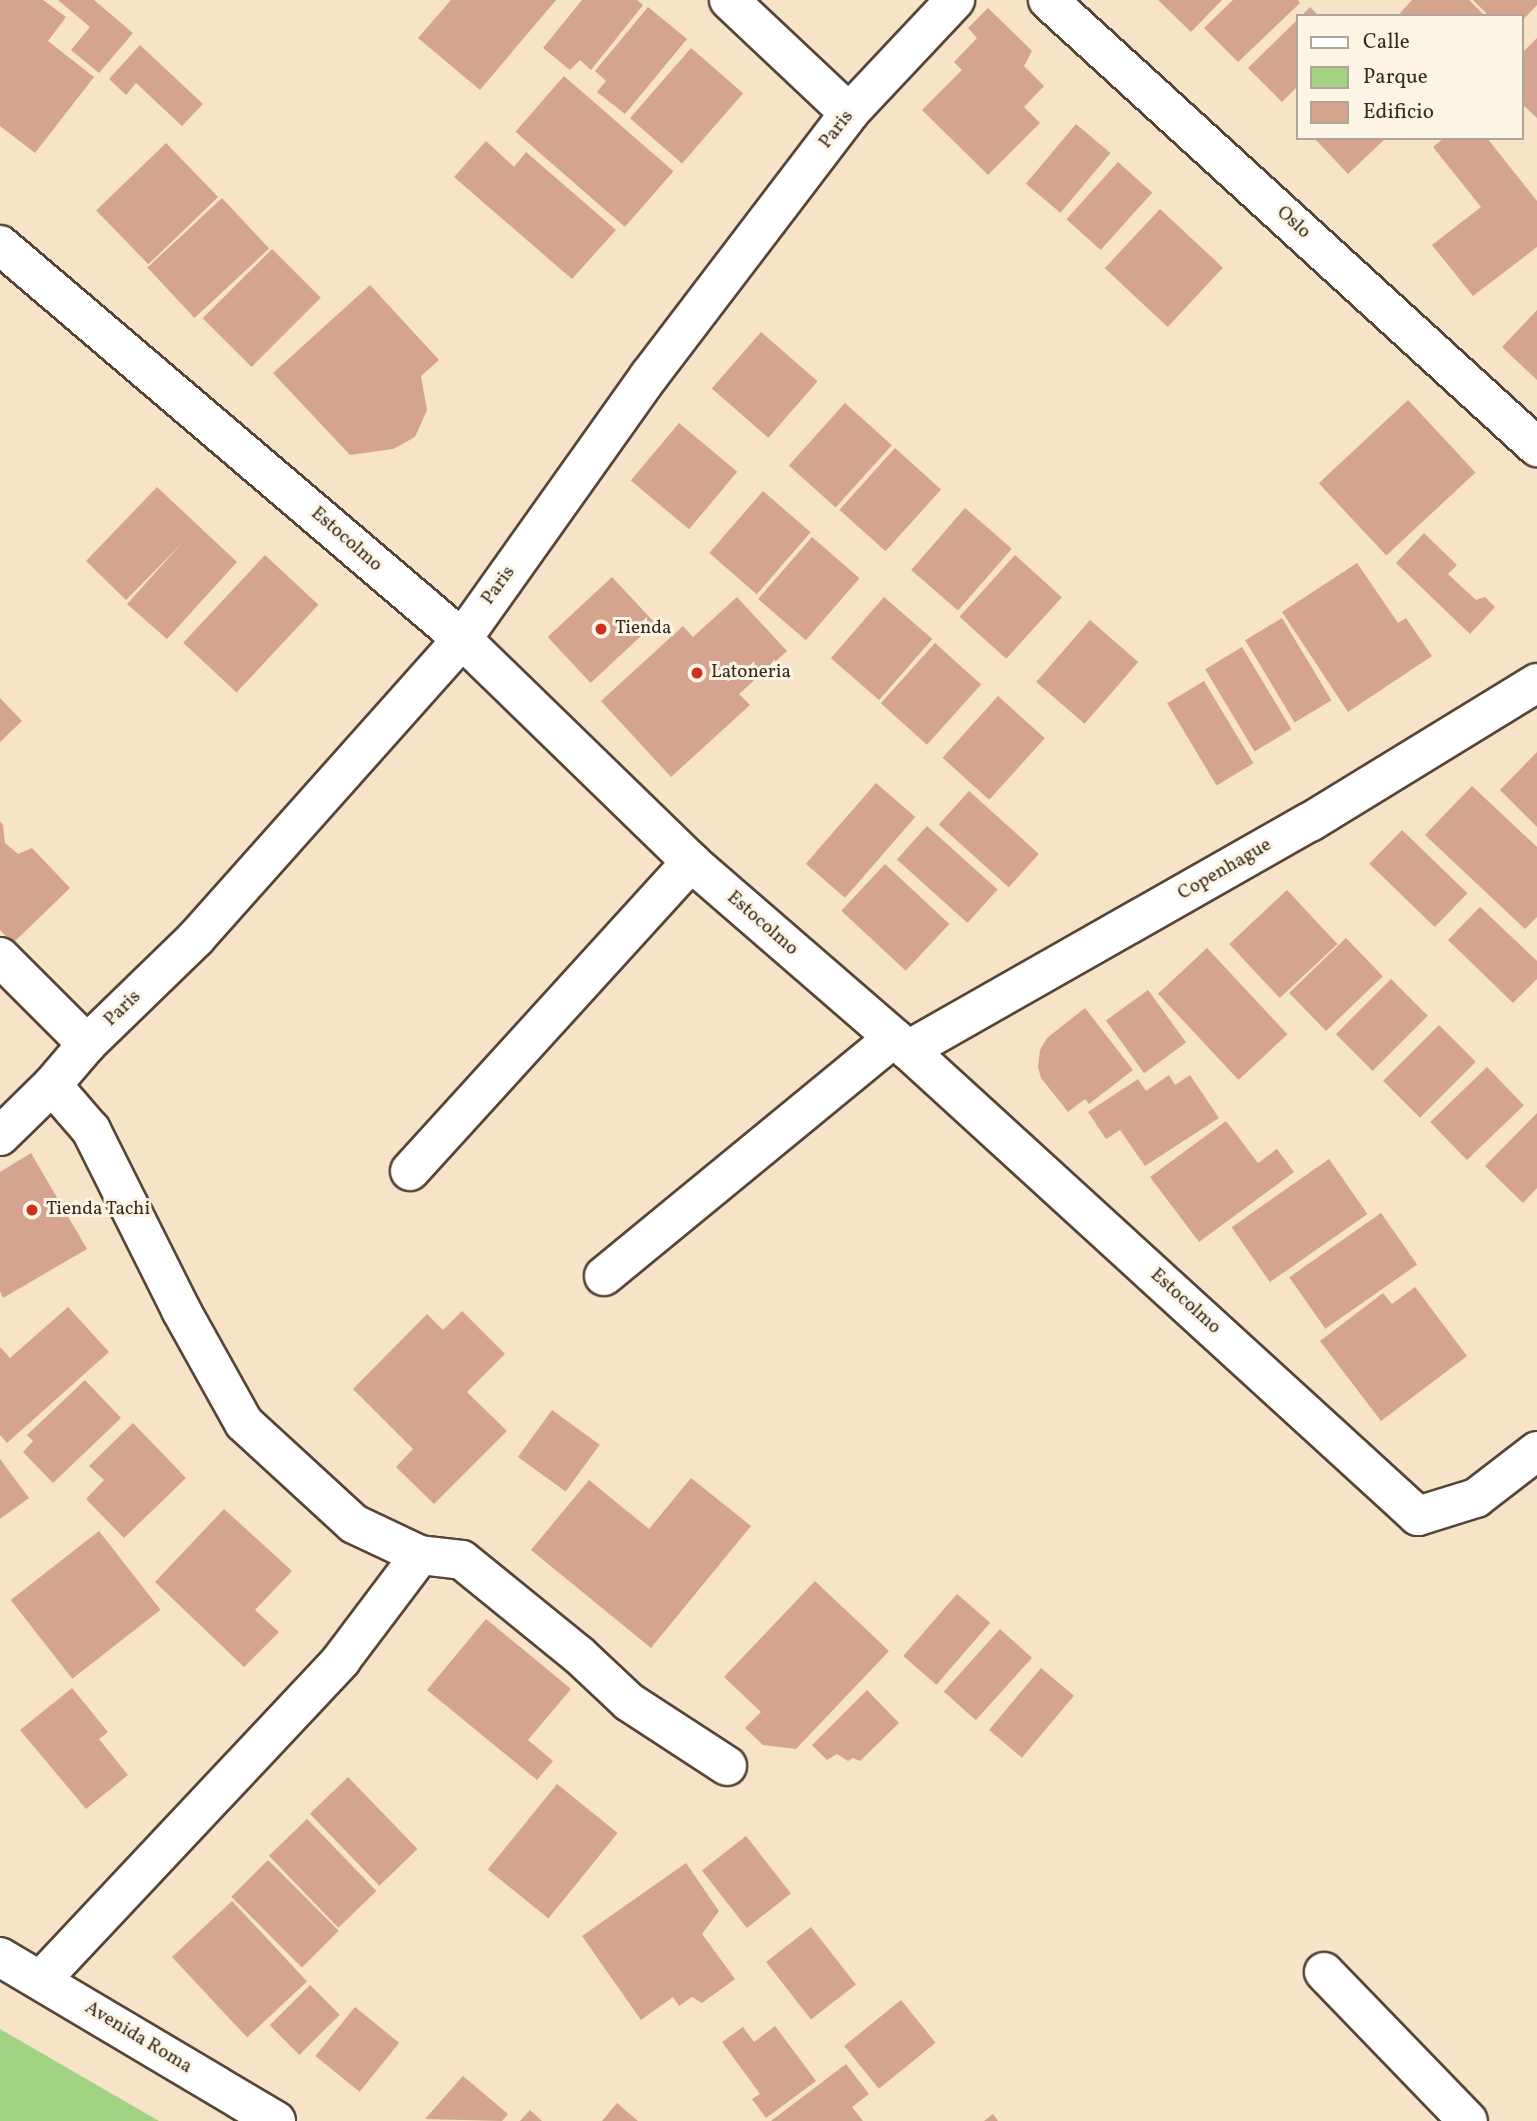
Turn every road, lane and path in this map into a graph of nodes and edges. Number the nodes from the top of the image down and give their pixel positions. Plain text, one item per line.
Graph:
1 (729, 0) edge
2 (956, 0) edge
3 (1048, 0) edge
4 (849, 113) junction
5 (0, 245) edge
6 (1537, 447) edge
7 (461, 639) junction
8 (1537, 683) edge
9 (691, 862) junction
10 (0, 957) edge
11 (87, 1044) junction
12 (901, 1044) junction
13 (52, 1084) junction
14 (0, 1136) edge
15 (410, 1171) dead end
16 (604, 1276) dead end
17 (1537, 1451) edge
18 (420, 1555) junction
19 (727, 1766) dead end
20 (0, 1957) edge
21 (1324, 1972) dead end
22 (41, 1980) junction
23 (276, 2121) edge
24 (1468, 2121) edge

1 - 4 street
2 - 4 street, Paris
3 - 6 street, Oslo
4 - 7 street, Paris
5 - 7 street, Estocolmo
7 - 9 street, Estocolmo
7 - 11 street, Paris
8 - 12 street, Copenhague
9 - 12 street, Estocolmo
9 - 15 street
10 - 11 street
11 - 13 street, Paris
12 - 16 street, Copenhague
12 - 17 street, Estocolmo
13 - 14 street, Paris
13 - 18 street
18 - 19 street
18 - 22 street
20 - 22 street, Avenida Roma
21 - 24 street
22 - 23 street, Avenida Roma

